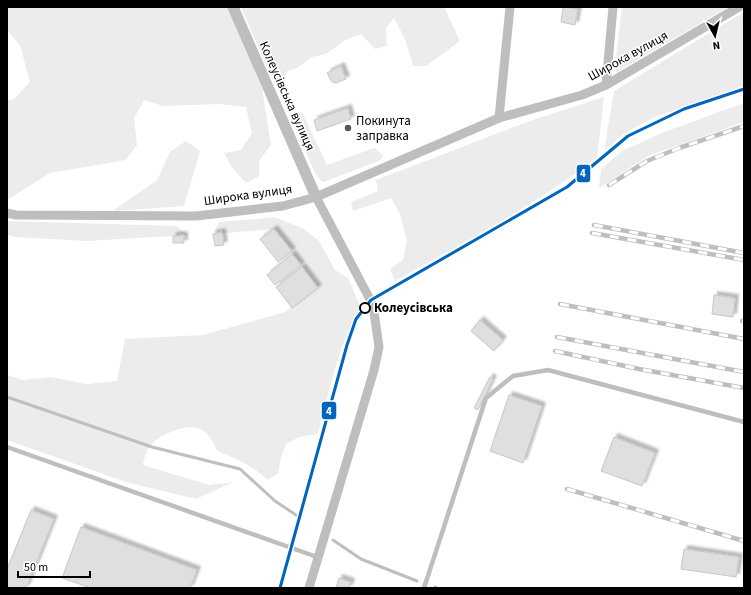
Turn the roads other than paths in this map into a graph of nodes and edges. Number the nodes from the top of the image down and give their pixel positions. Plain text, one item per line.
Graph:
1 (233, 7) edge
2 (510, 7) edge
3 (613, 7) edge
4 (739, 7) edge
5 (606, 85) junction
6 (499, 118) junction
7 (316, 197) junction
8 (7, 213) edge
9 (744, 422) edge
10 (7, 447) edge
11 (317, 557) junction
12 (309, 588) edge
13 (424, 588) edge

1 - 7 street, Колеусівська вулиця
2 - 6 street
3 - 5 street
4 - 5 street, Широка вулиця
5 - 6 street, Широка вулиця
6 - 7 street, Широка вулиця
7 - 8 street, Широка вулиця
7 - 11 street
9 - 13 lane
10 - 11 lane
11 - 12 street

